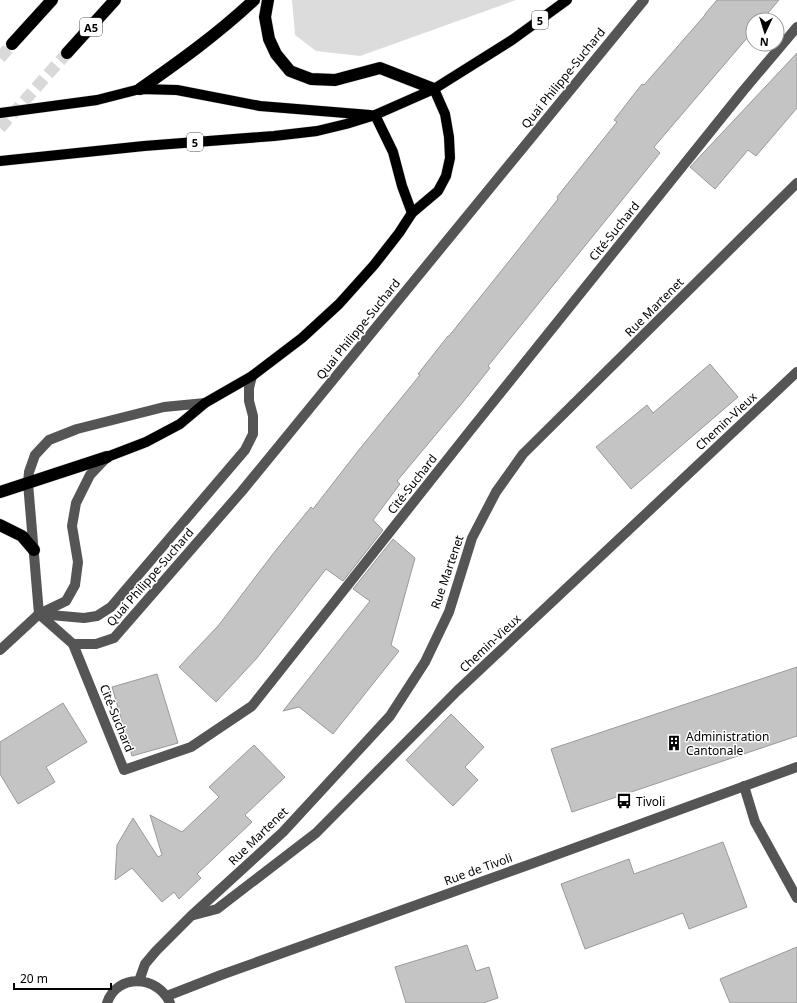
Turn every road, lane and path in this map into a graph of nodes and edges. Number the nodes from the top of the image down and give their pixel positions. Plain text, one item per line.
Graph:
1 (52, 0) edge
2 (115, 0) edge
3 (254, 0) edge
4 (268, 0) edge
5 (567, 0) edge
6 (644, 0) edge
7 (797, 27) edge
8 (12, 44) tunnel mouth
9 (67, 53) tunnel mouth
10 (140, 89) junction
11 (434, 89) junction
12 (0, 113) edge
13 (375, 116) junction
14 (0, 161) edge
15 (797, 183) edge
16 (412, 213) junction
17 (797, 372) edge
18 (252, 376) junction
19 (205, 403) junction
20 (107, 457) junction
21 (28, 483) junction
22 (0, 492) edge
23 (0, 525) edge
24 (34, 550) junction
25 (39, 614) junction
26 (73, 644) junction
27 (0, 650) edge
28 (797, 767) edge
29 (744, 786) junction
30 (797, 898) edge
31 (191, 916) junction
32 (139, 981) junction
33 (169, 1000) edge
34 (107, 1003) edge

1 - 8 highway
2 - 9 highway, A5
3 - 10 highway
4 - 11 highway
5 - 11 main road, 5
6 - 26 street, Quai Philippe-Suchard
7 - 26 street, Cité-Suchard
10 - 12 main road, 5
10 - 13 main road, 5
11 - 13 main road, 5
11 - 16 main road
13 - 14 main road, 5
13 - 16 main road
15 - 31 street, Rue Martenet
16 - 18 main road
17 - 31 street, Chemin-Vieux
18 - 19 main road
18 - 25 street
19 - 20 main road
19 - 21 street
20 - 21 highway
20 - 25 street
21 - 22 highway
21 - 24 street
23 - 24 highway
24 - 25 street
25 - 26 street, Cité-Suchard
25 - 27 street
28 - 29 street, Rue de Tivoli
29 - 30 street
29 - 33 street, Rue de Tivoli
31 - 32 street, Rue Martenet
32 - 33 street
32 - 34 street

